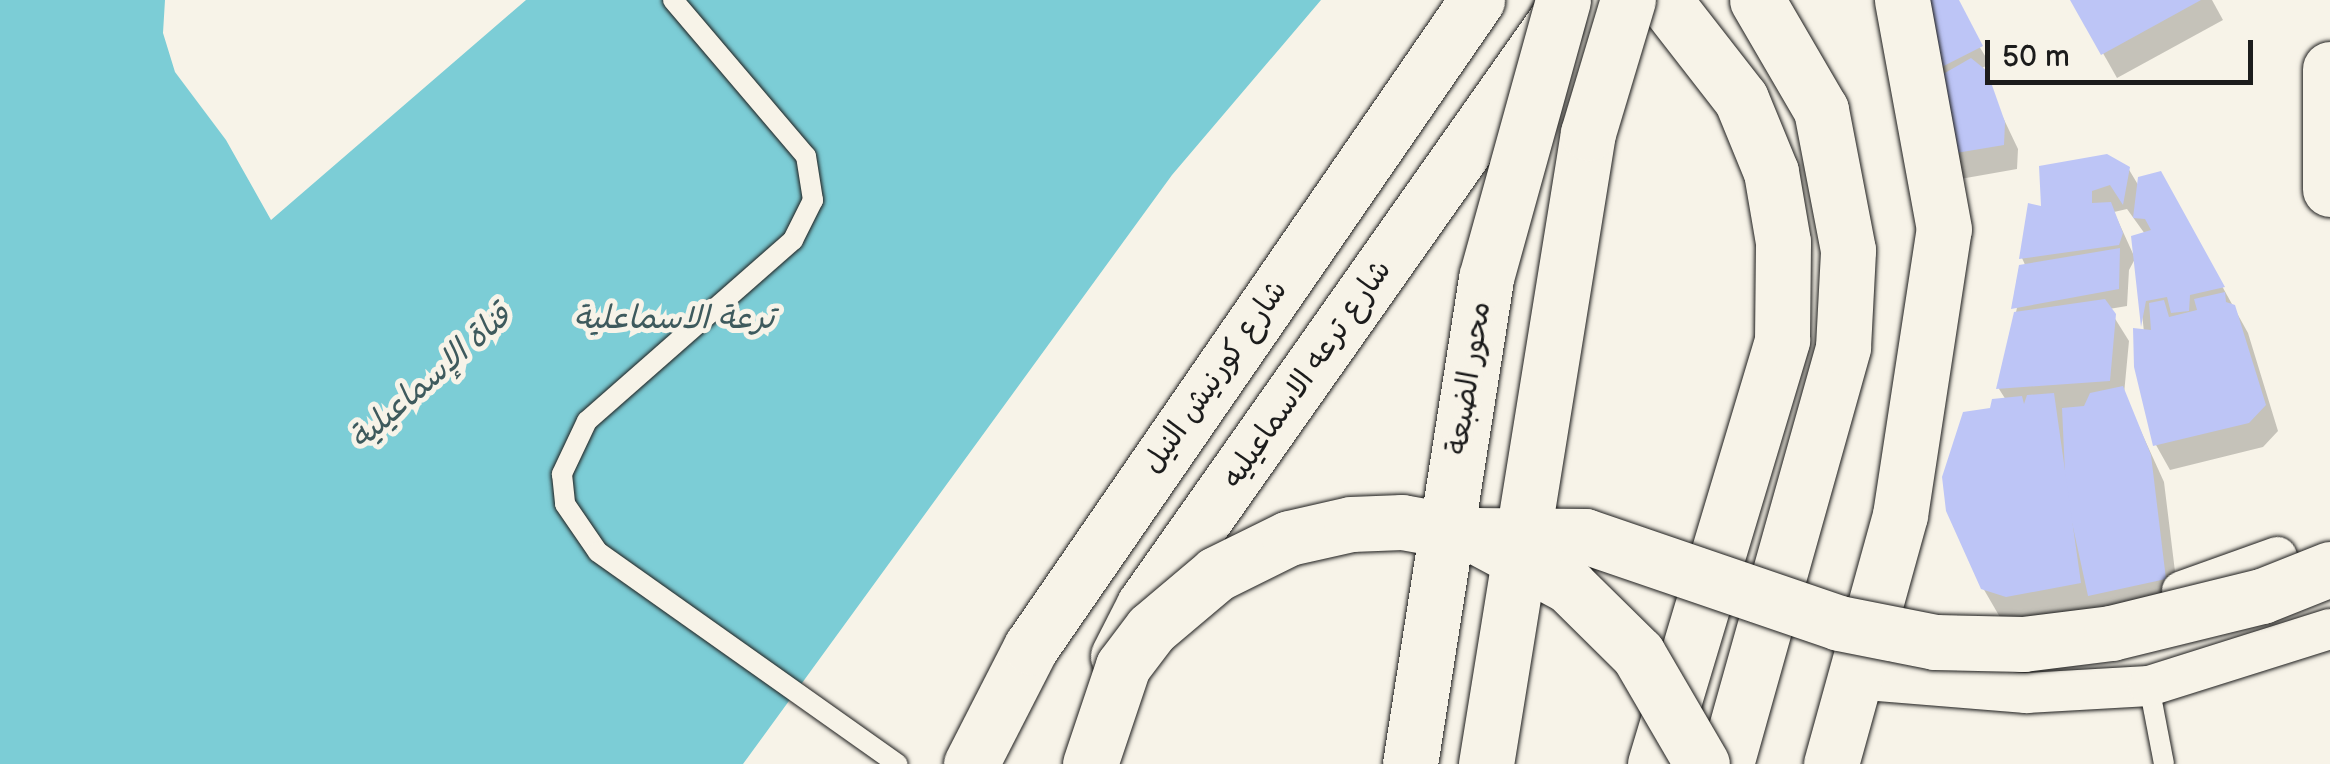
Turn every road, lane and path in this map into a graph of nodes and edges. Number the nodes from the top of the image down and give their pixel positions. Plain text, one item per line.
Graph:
1 (673, 0) edge
2 (1477, 0) edge
3 (1567, 0) edge
4 (1628, 0) edge
5 (1664, 0) edge
6 (1757, 0) edge
7 (1902, 0) edge
8 (2330, 68) edge
9 (2328, 167) edge
10 (1474, 534) junction
11 (2277, 557) dead end
12 (2330, 570) edge
13 (1871, 619) junction
14 (2330, 629) edge
15 (1854, 680) junction
16 (2149, 686) junction
17 (897, 764) edge
18 (971, 764) edge
19 (1071, 764) edge
20 (1090, 764) edge
21 (1410, 764) edge
22 (1486, 764) edge
23 (1655, 764) edge
24 (1702, 764) edge
25 (1726, 764) edge
26 (1831, 764) edge
27 (2164, 764) edge

1 - 17 lane
2 - 18 main road, شارع كورنيش النيل
3 - 19 main road, شارع ترعه الاسماعيليه
3 - 21 main road, محور الضبعة, bridge
4 - 22 main road, bridge
5 - 23 main road
6 - 25 main road
7 - 13 main road
8 - 9 main road
10 - 12 main road, bridge
10 - 20 main road, bridge
10 - 24 main road, bridge
11 - 13 street
13 - 15 main road
14 - 16 street
15 - 16 street
15 - 26 main road
16 - 27 lane

